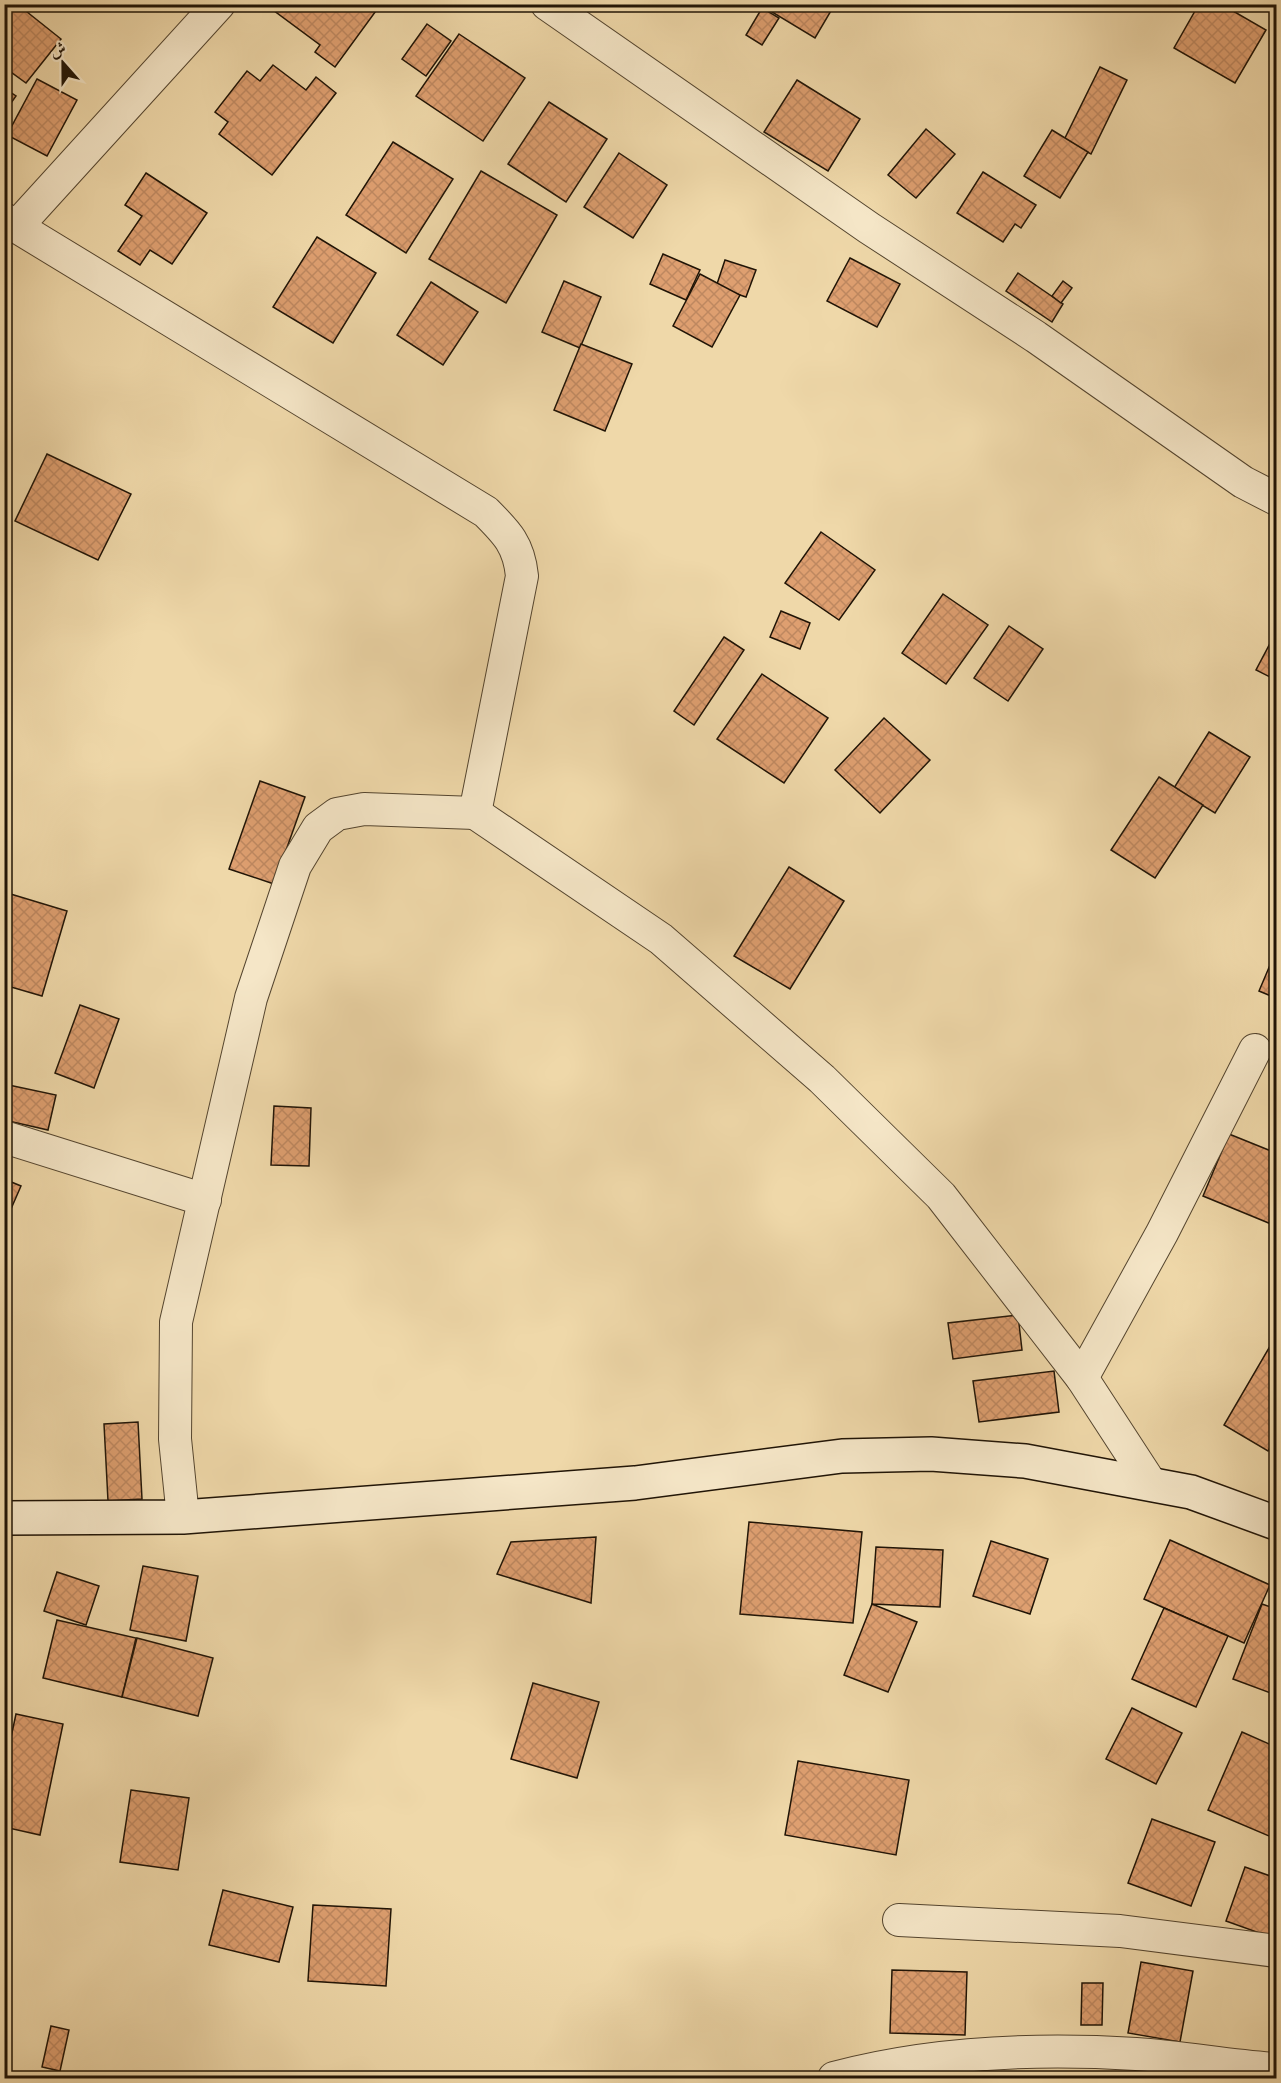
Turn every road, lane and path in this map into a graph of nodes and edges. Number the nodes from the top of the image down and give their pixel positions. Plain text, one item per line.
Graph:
1 (219, 4) edge
2 (547, 4) edge
3 (11, 222) edge
4 (1276, 499) edge
5 (475, 813) junction
6 (1255, 1050) dead end
7 (4, 1137) edge
8 (205, 1200) junction
9 (1082, 1378) junction
10 (1151, 1484) junction
11 (183, 1517) junction
12 (4, 1518) edge
13 (1276, 1522) edge
14 (899, 1920) dead end
15 (1276, 1951) edge
16 (1276, 2069) edge
17 (834, 2079) edge

1 - 3 street
2 - 4 street
3 - 5 street
5 - 8 street
5 - 9 street
6 - 9 street
7 - 8 street
8 - 11 street
9 - 10 street
10 - 11 main road
10 - 13 main road
11 - 12 main road
14 - 15 street
16 - 17 street

